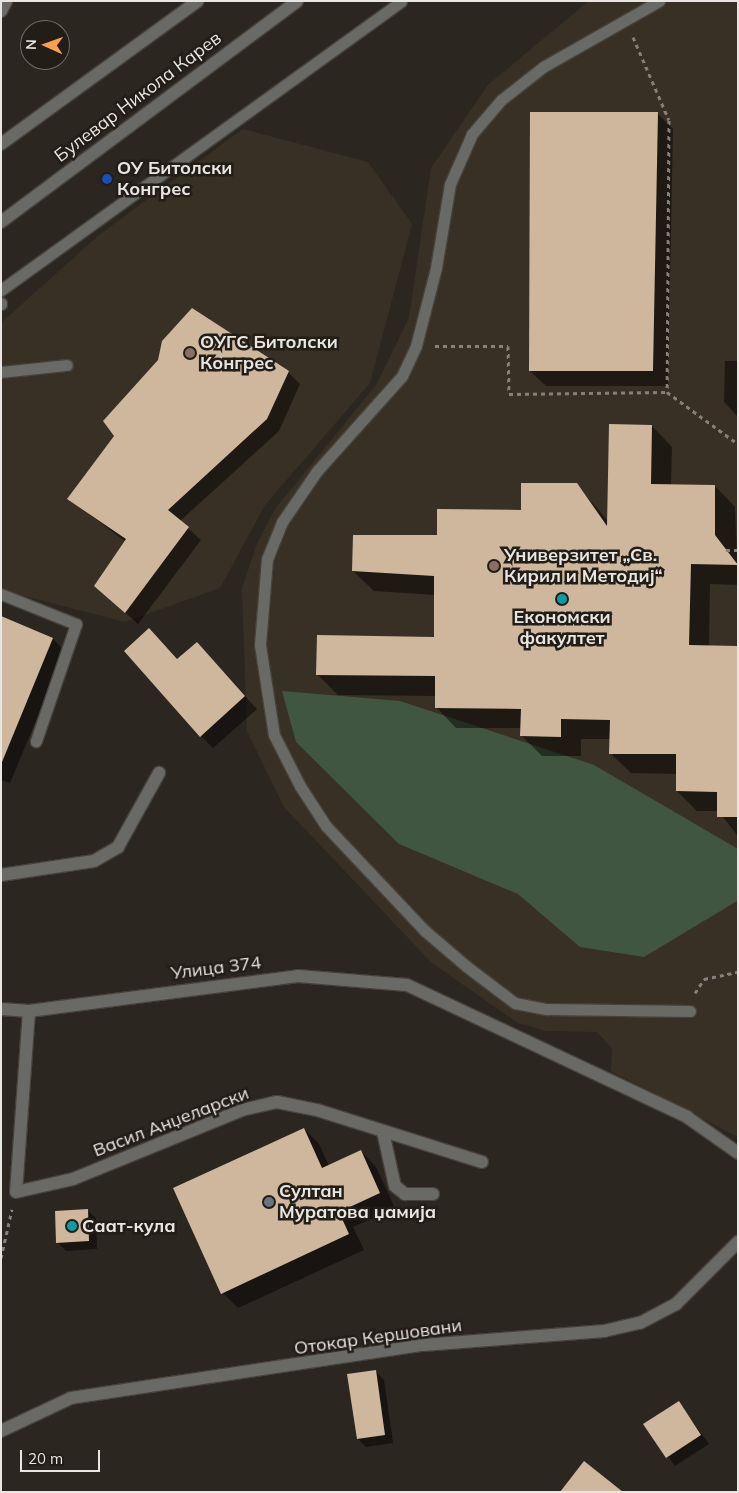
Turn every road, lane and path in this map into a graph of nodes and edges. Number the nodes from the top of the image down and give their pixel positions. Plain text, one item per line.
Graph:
1 (6, 1) edge
2 (198, 1) edge
3 (297, 1) edge
4 (401, 1) edge
5 (659, 1) edge
6 (1, 11) edge
7 (626, 20) junction
8 (1, 144) edge
9 (1, 222) edge
10 (1, 290) edge
11 (416, 346) junction
12 (67, 365) dead end
13 (1, 372) edge
14 (667, 392) junction
15 (738, 444) edge
16 (726, 550) dead end
17 (738, 550) edge
18 (1, 594) edge
19 (36, 741) dead end
20 (159, 774) dead end
21 (1, 875) edge
22 (738, 972) edge
23 (1, 1009) edge
24 (29, 1011) junction
25 (690, 1011) joint
26 (383, 1132) junction
27 (738, 1153) edge
28 (482, 1162) dead end
29 (16, 1192) junction
30 (433, 1194) dead end
31 (738, 1242) edge
32 (1, 1258) edge
33 (1, 1431) edge

1 - 6 street
2 - 8 street
3 - 9 street, Булевар Никола Карев
4 - 10 lane
5 - 7 lane
7 - 11 lane
7 - 14 path
11 - 14 path
11 - 25 lane
12 - 13 lane
14 - 15 path
16 - 17 path
18 - 19 lane
20 - 21 street
22 - 25 path
23 - 24 street, Улица 374
24 - 27 street, Улица 374
24 - 29 street
26 - 28 street, Васил Анџеларски
26 - 29 street, Васил Анџеларски
26 - 30 street
29 - 32 path
31 - 33 street, Отокар Кершовани

